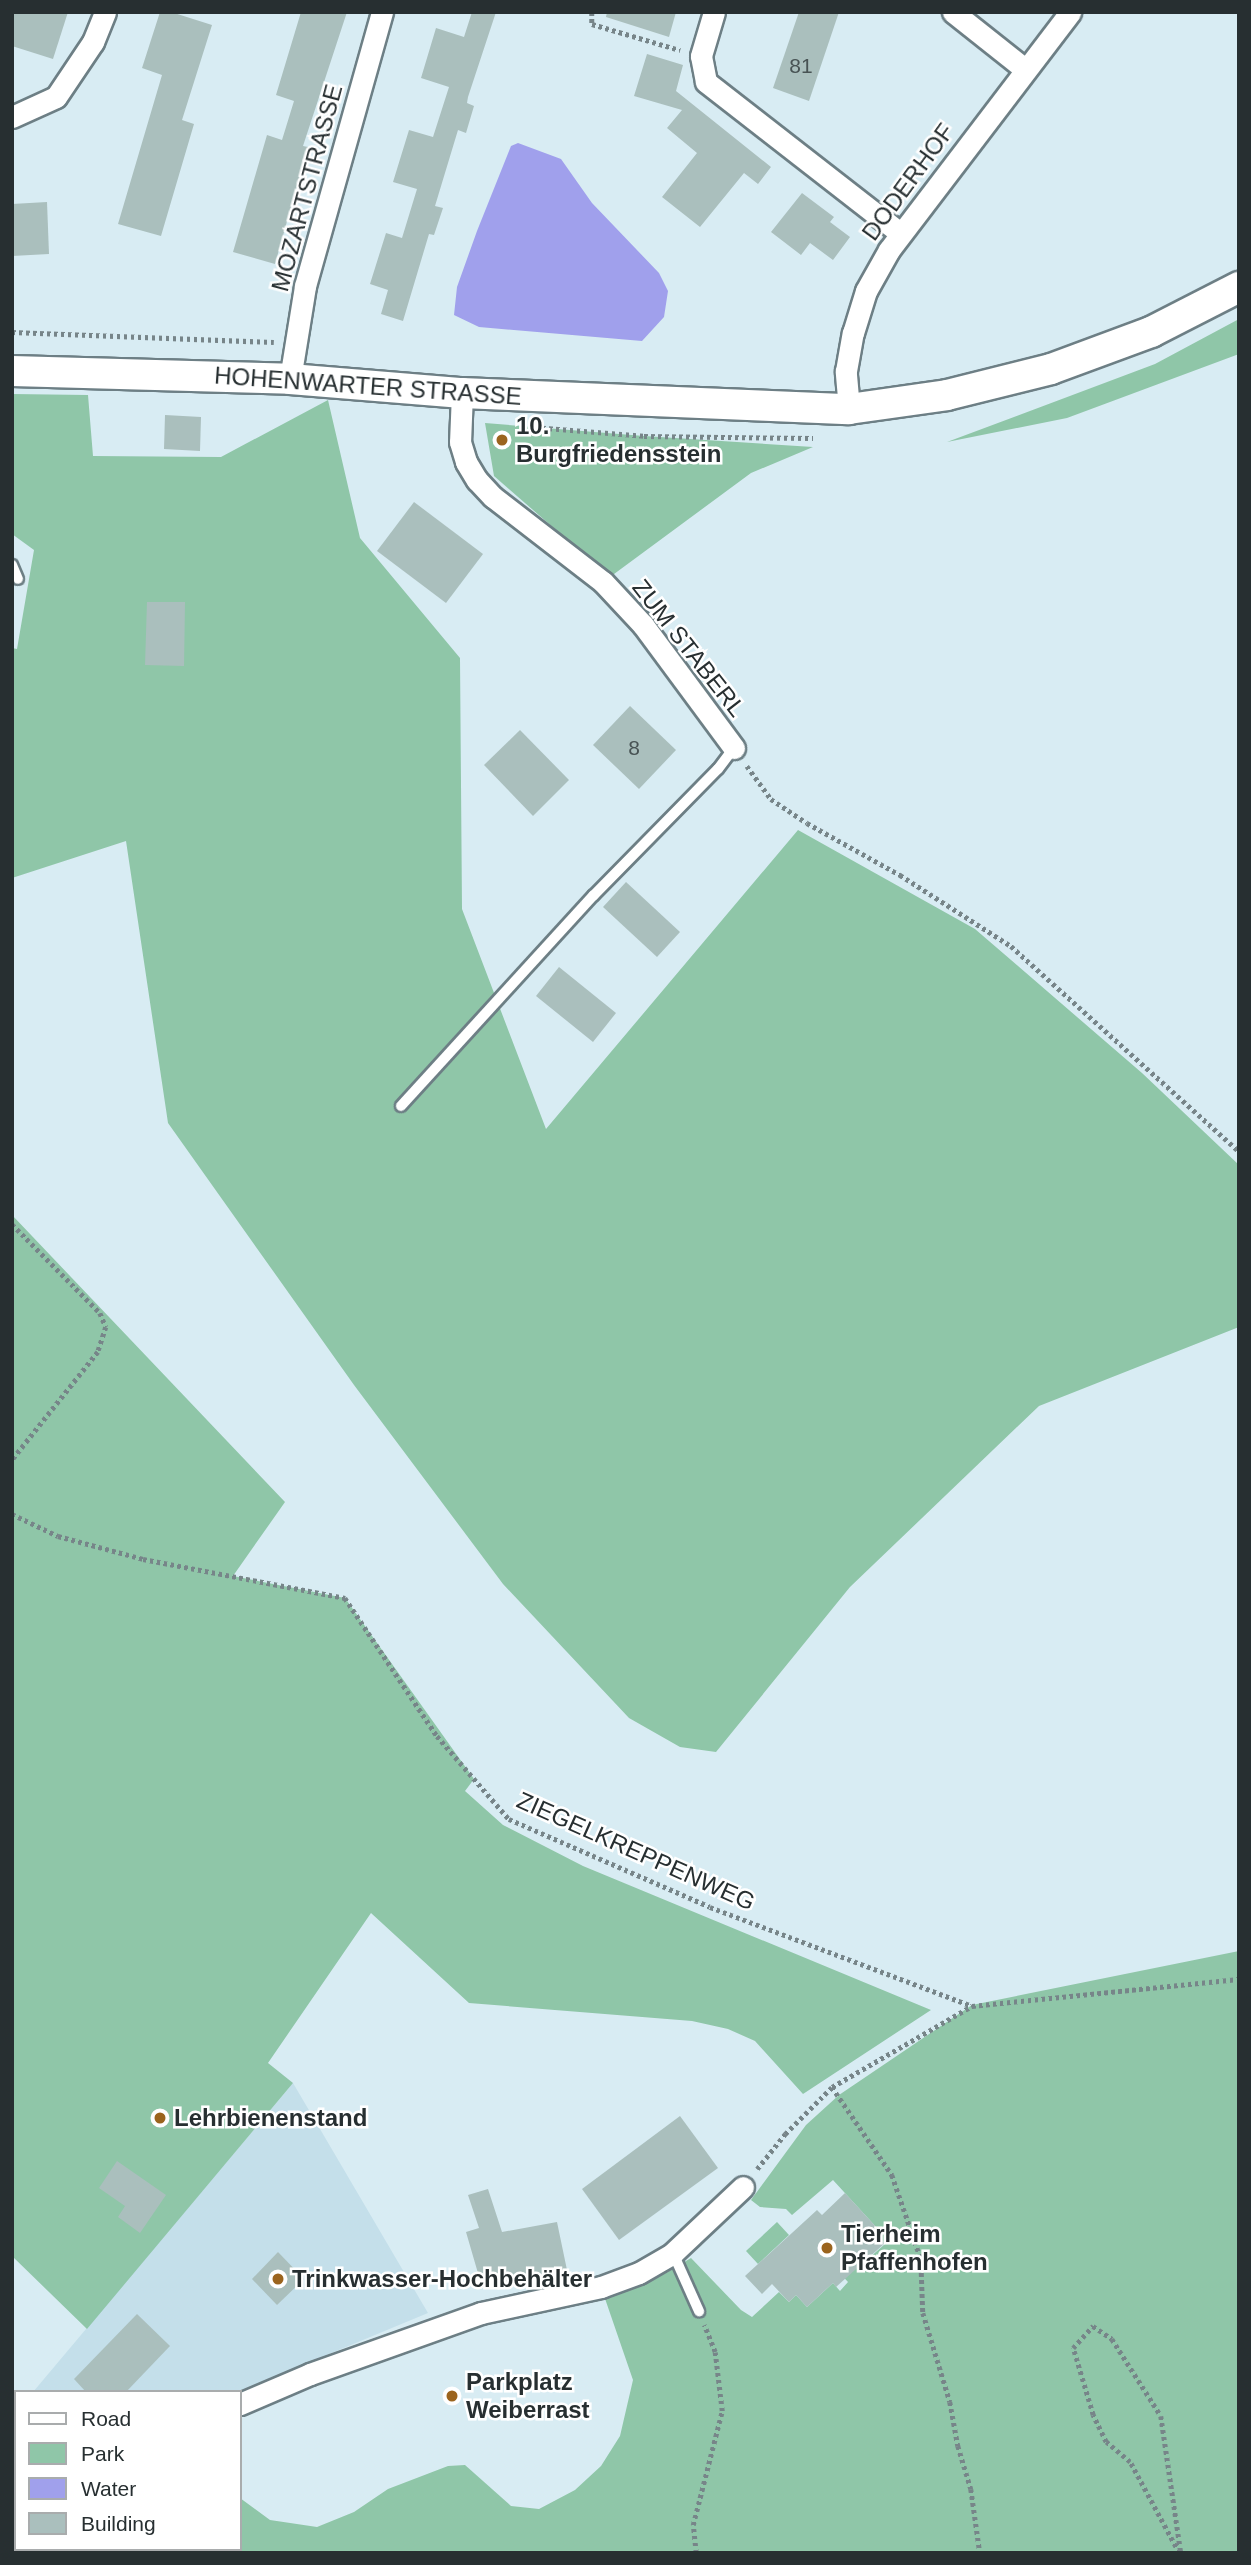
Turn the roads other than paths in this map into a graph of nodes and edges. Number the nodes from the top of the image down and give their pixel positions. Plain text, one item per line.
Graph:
1 (105, 12) edge
2 (382, 12) edge
3 (714, 12) edge
4 (953, 12) edge
5 (1070, 12) edge
6 (1025, 69) junction
7 (12, 117) edge
8 (900, 233) junction
9 (1239, 287) edge
10 (12, 371) edge
11 (290, 379) junction
12 (462, 393) junction
13 (849, 408) junction
14 (12, 565) edge
15 (18, 579) dead end
16 (734, 748) joint
17 (401, 1106) dead end
18 (743, 2187) road end
19 (673, 2253) junction
20 (699, 2311) road end
21 (242, 2403) edge

1 - 7 street
2 - 11 street, MOZARTSTRASSE
3 - 8 street
4 - 6 street
5 - 6 street, DODERHOF
6 - 8 street, DODERHOF
8 - 13 street, DODERHOF
9 - 13 street, HOHENWARTER STRASSE
10 - 11 street, HOHENWARTER STRASSE
11 - 12 street, HOHENWARTER STRASSE
12 - 13 street, HOHENWARTER STRASSE
12 - 16 street, ZUM STABERL
14 - 15 lane
16 - 17 lane
18 - 19 street
19 - 20 lane
19 - 21 street

